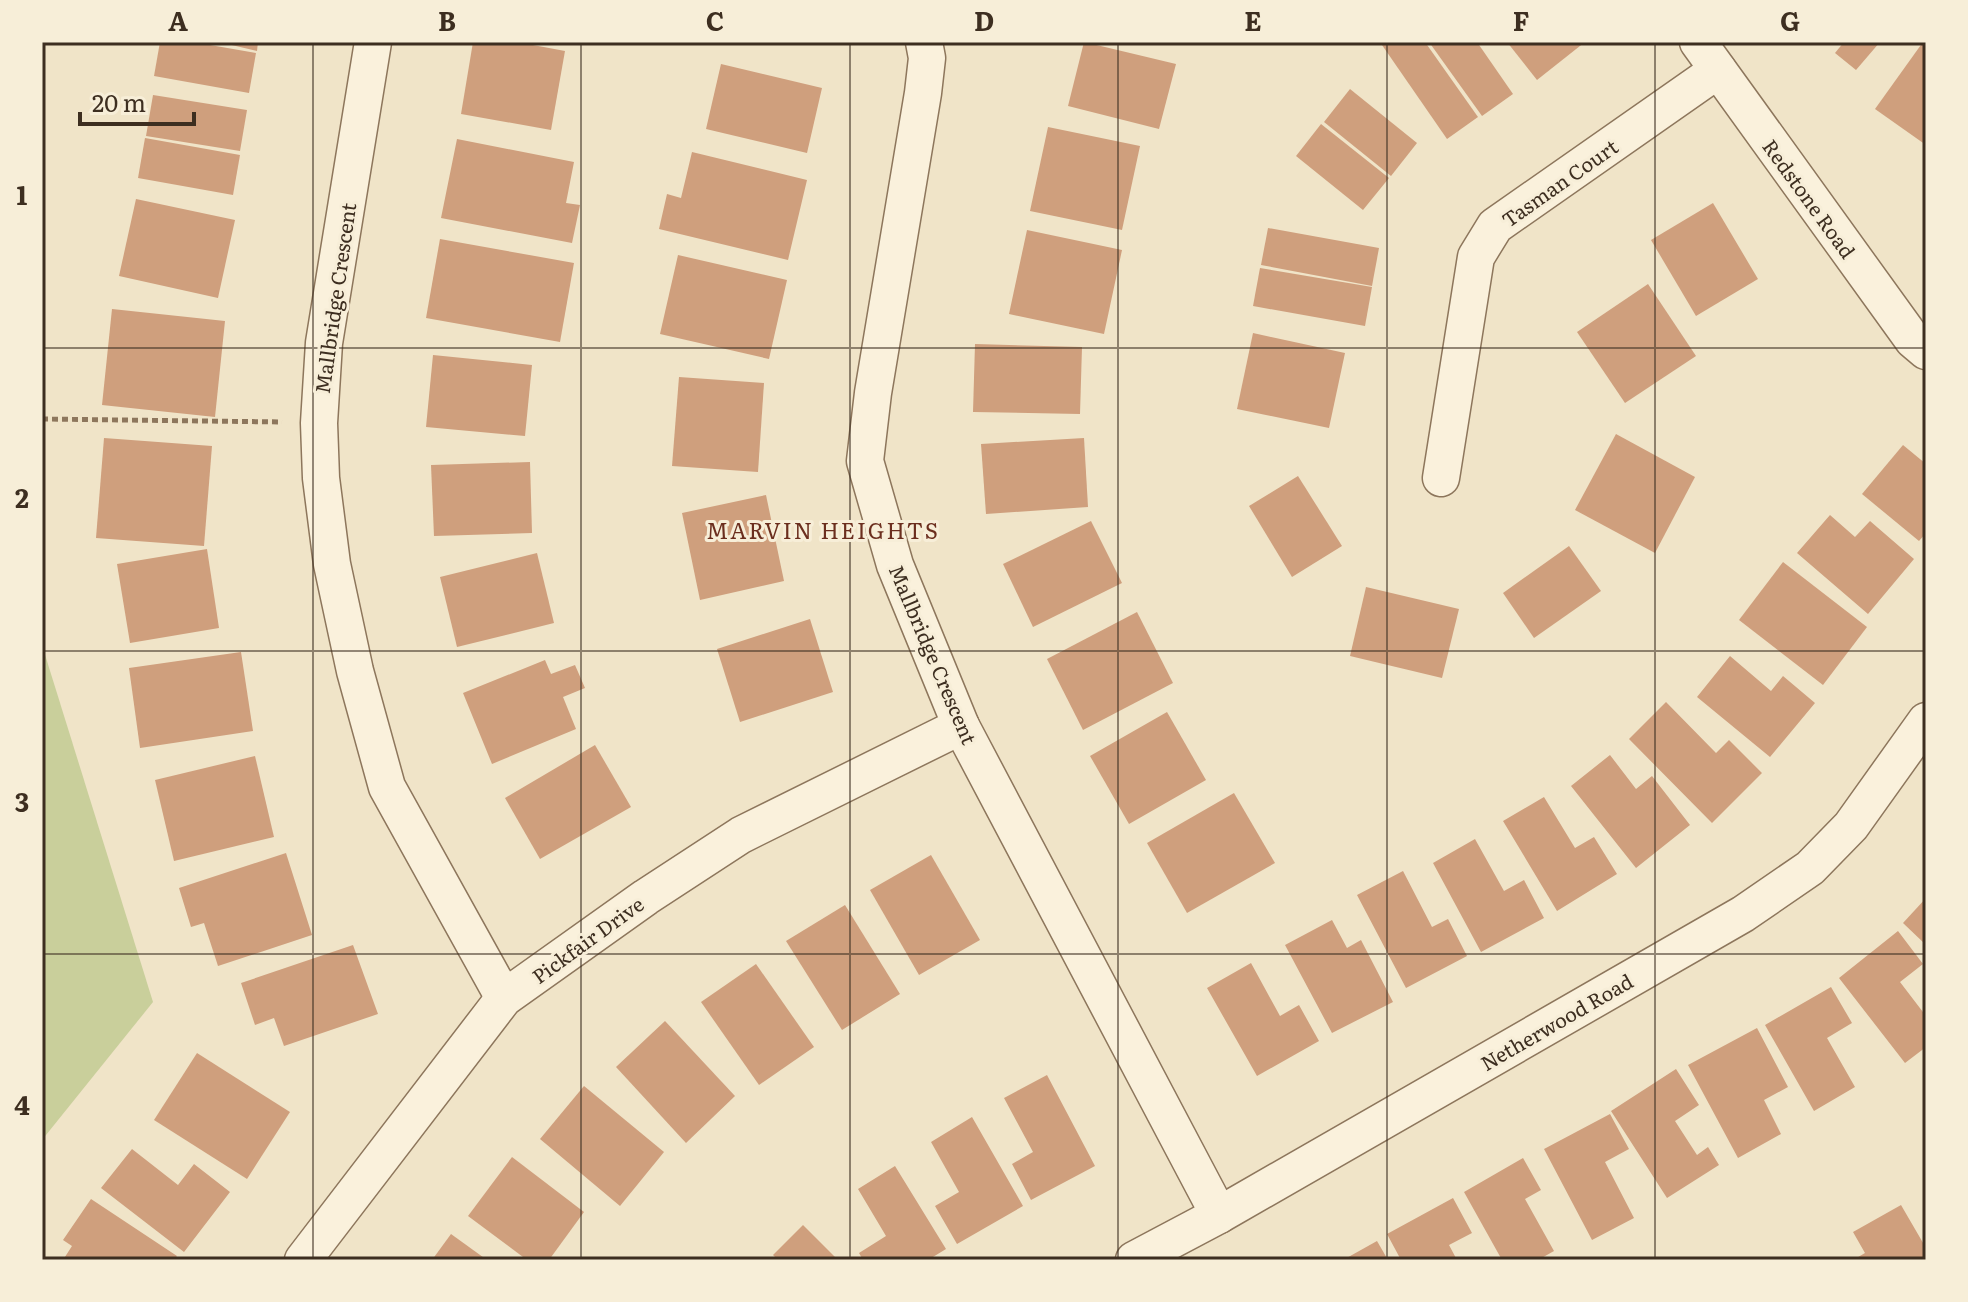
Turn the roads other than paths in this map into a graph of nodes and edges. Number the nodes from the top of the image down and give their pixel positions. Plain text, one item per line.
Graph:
1 (373, 42) edge
2 (924, 42) edge
3 (1708, 56) edge
4 (1926, 351) edge
5 (1441, 478) dead end
6 (1926, 721) edge
7 (961, 726) junction
8 (504, 998) junction
9 (1219, 1215) junction
10 (303, 1260) edge
11 (1134, 1260) edge

1 - 8 street, Mallbridge Crescent
2 - 7 street, Mallbridge Crescent
3 - 4 street, Redstone Road
3 - 5 street, Tasman Court
6 - 9 street, Netherwood Road
7 - 8 street, Pickfair Drive
7 - 9 street, Mallbridge Crescent
8 - 10 street, Pickfair Drive
9 - 11 street, Netherwood Road

